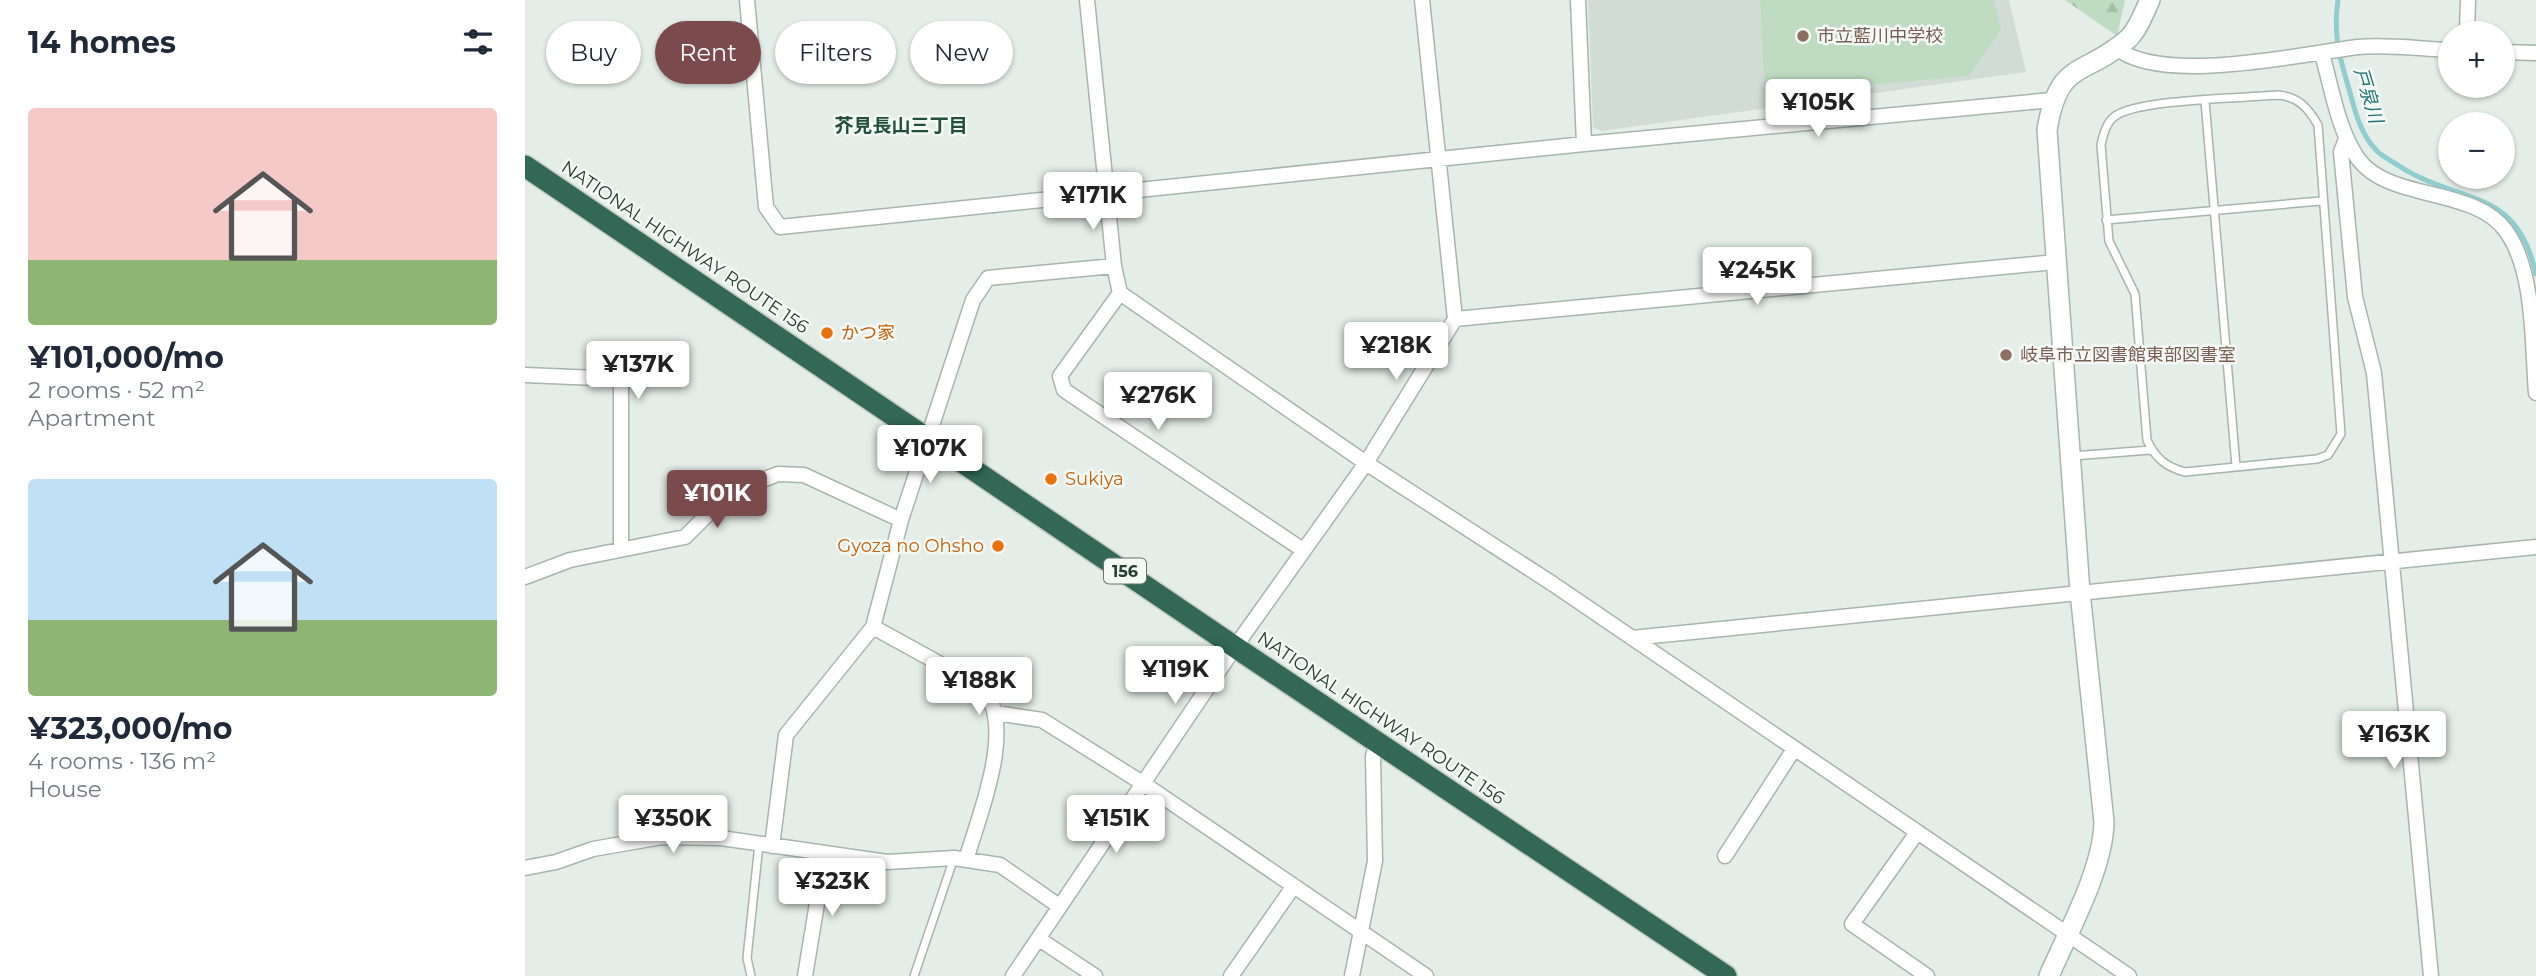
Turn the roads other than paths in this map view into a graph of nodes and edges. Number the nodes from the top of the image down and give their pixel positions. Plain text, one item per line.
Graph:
1 (747, 0) edge
2 (1087, 0) edge
3 (1422, 0) edge
4 (1578, 0) edge
5 (2150, 0) edge
6 (2468, 0) edge
7 (2467, 21) edge
8 (2115, 47) junction
9 (2438, 50) edge
10 (2515, 52) edge
11 (2536, 53) edge
12 (2322, 54) junction
13 (2052, 100) junction
14 (2205, 101) junction
15 (2346, 139) junction
16 (1584, 144) junction
17 (1437, 160) junction
18 (525, 166) edge
19 (1106, 195) junction
20 (2321, 201) junction
21 (2215, 208) junction
22 (2106, 220) junction
23 (2056, 262) junction
24 (1114, 266) junction
25 (1119, 293) junction
26 (1455, 319) junction
27 (525, 375) edge
28 (2536, 393) edge
29 (927, 439) junction
30 (2151, 450) junction
31 (2070, 456) junction
32 (1366, 463) junction
33 (2236, 466) junction
34 (901, 520) junction
35 (2536, 547) edge
36 (621, 548) junction
37 (1303, 550) junction
38 (2392, 563) junction
39 (525, 577) edge
40 (2080, 592) junction
41 (873, 627) junction
42 (1632, 638) junction
43 (1235, 648) junction
44 (996, 713) junction
45 (1377, 743) junction
46 (1794, 749) junction
47 (1144, 784) junction
48 (1916, 834) junction
49 (765, 845) junction
50 (825, 855) junction
51 (1725, 856) dead end
52 (960, 859) junction
53 (525, 868) edge
54 (1293, 887) junction
55 (1059, 905) junction
56 (1361, 932) junction
57 (2066, 935) junction
58 (1039, 939) junction
59 (751, 976) edge
60 (805, 976) edge
61 (914, 976) edge
62 (1013, 976) edge
63 (1095, 976) edge
64 (1231, 976) edge
65 (1352, 976) edge
66 (1426, 976) edge
67 (1726, 976) edge
68 (1927, 976) edge
69 (2049, 976) edge
70 (2129, 976) edge
71 (2431, 976) edge

1 - 19 street
2 - 19 street
3 - 17 street
4 - 16 street
5 - 8 street
6 - 7 street
8 - 12 street
8 - 13 street
9 - 12 street
10 - 11 street
12 - 15 street
13 - 16 street
13 - 23 street
14 - 20 lane
14 - 21 lane
14 - 22 lane
15 - 28 street
15 - 38 street
16 - 17 street
17 - 19 street
17 - 26 street
18 - 29 highway, NATIONAL HIGHWAY ROUTE 156 / 156
19 - 24 street
20 - 21 lane
20 - 33 lane
21 - 22 lane
21 - 33 lane
22 - 30 lane
23 - 26 street
23 - 31 street
24 - 25 street
24 - 29 street
25 - 32 street
25 - 37 street
26 - 32 street
27 - 36 street
29 - 34 street
29 - 43 highway, NATIONAL HIGHWAY ROUTE 156 / 156
30 - 31 lane
30 - 33 lane
31 - 40 street
32 - 37 street
32 - 42 street
34 - 36 street
34 - 41 street
35 - 38 street
36 - 39 street
37 - 43 street
38 - 40 street
38 - 71 street
40 - 42 street
40 - 57 street
41 - 44 street
41 - 49 street
42 - 46 street
43 - 45 highway, NATIONAL HIGHWAY ROUTE 156 / 156
43 - 47 street
44 - 47 street
44 - 52 street
45 - 56 street
45 - 67 highway, NATIONAL HIGHWAY ROUTE 156 / 156
46 - 48 street
46 - 51 street
47 - 54 street
47 - 55 street
48 - 57 street
48 - 68 street
49 - 50 street
49 - 53 street
49 - 59 lane
50 - 52 street
50 - 60 street
52 - 55 street
52 - 61 lane
54 - 56 street
54 - 64 street
55 - 58 street
56 - 65 street
56 - 66 street
57 - 69 street
57 - 70 street
58 - 62 street
58 - 63 street

